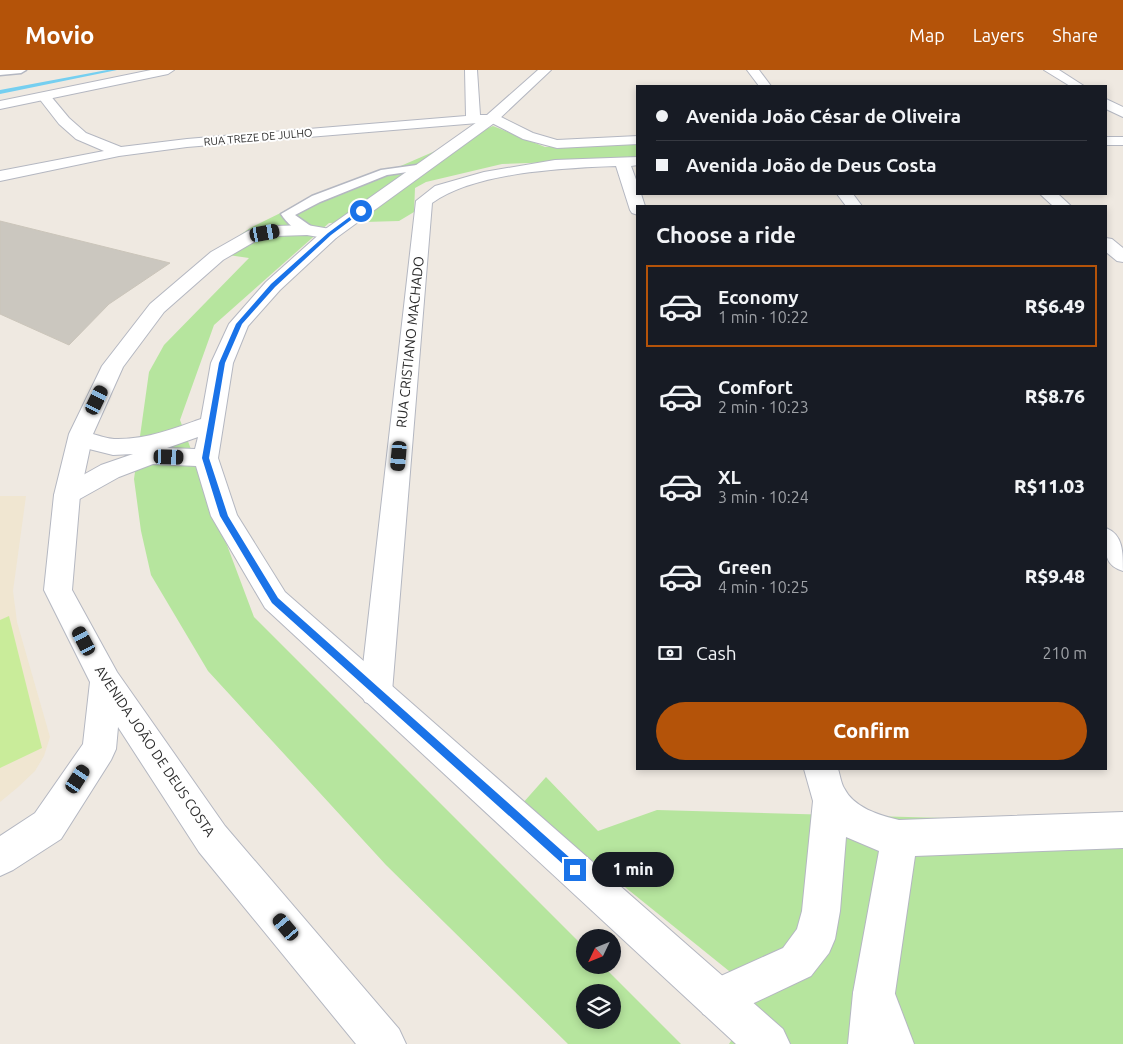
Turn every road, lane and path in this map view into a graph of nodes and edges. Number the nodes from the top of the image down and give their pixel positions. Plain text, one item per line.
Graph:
1 (21, 70) edge
2 (168, 70) edge
3 (471, 70) edge
4 (1050, 70) edge
5 (546, 71) edge
6 (752, 71) edge
7 (0, 72) edge
8 (764, 85) edge
9 (1076, 85) edge
10 (44, 97) junction
11 (1107, 104) edge
12 (0, 105) edge
13 (1123, 113) edge
14 (492, 118) junction
15 (473, 119) junction
16 (636, 140) edge
17 (118, 152) junction
18 (622, 161) junction
19 (636, 161) edge
20 (424, 167) junction
21 (0, 176) edge
22 (1049, 195) edge
23 (636, 205) edge
24 (1061, 205) edge
25 (318, 232) junction
26 (1107, 244) edge
27 (1123, 256) edge
28 (212, 423) junction
29 (81, 439) junction
30 (206, 458) junction
31 (67, 495) junction
32 (1107, 539) edge
33 (1123, 560) edge
34 (106, 682) junction
35 (376, 692) junction
36 (826, 785) edge
37 (1123, 830) edge
38 (899, 838) junction
39 (0, 858) edge
40 (874, 993) junction
41 (718, 999) junction
42 (384, 1044) edge
43 (768, 1044) edge
44 (870, 1044) edge
45 (892, 1044) edge

1 - 7 lane
2 - 10 street
3 - 15 street
4 - 9 street
5 - 14 street
6 - 8 street
10 - 12 street
10 - 17 street
11 - 13 street
14 - 15 street, RUA TREZE DE JULHO
14 - 16 street
14 - 20 street
15 - 17 street, RUA TREZE DE JULHO
17 - 21 street, RUA TREZE DE JULHO
18 - 19 street
18 - 23 street
18 - 35 street, RUA CRISTIANO MACHADO
20 - 25 street
20 - 25 lane
22 - 24 street
25 - 28 street
25 - 29 street, AVENIDA JOÃO DE DEUS COSTA
26 - 27 street
28 - 29 street
28 - 30 street
29 - 31 street, AVENIDA JOÃO DE DEUS COSTA
30 - 31 street
30 - 35 street
31 - 34 street, AVENIDA JOÃO DE DEUS COSTA
32 - 33 street
34 - 39 street
34 - 42 street, AVENIDA JOÃO DE DEUS COSTA
35 - 41 street
36 - 38 street
36 - 41 street
37 - 38 street
38 - 40 street
40 - 44 street
40 - 45 street
41 - 43 street

